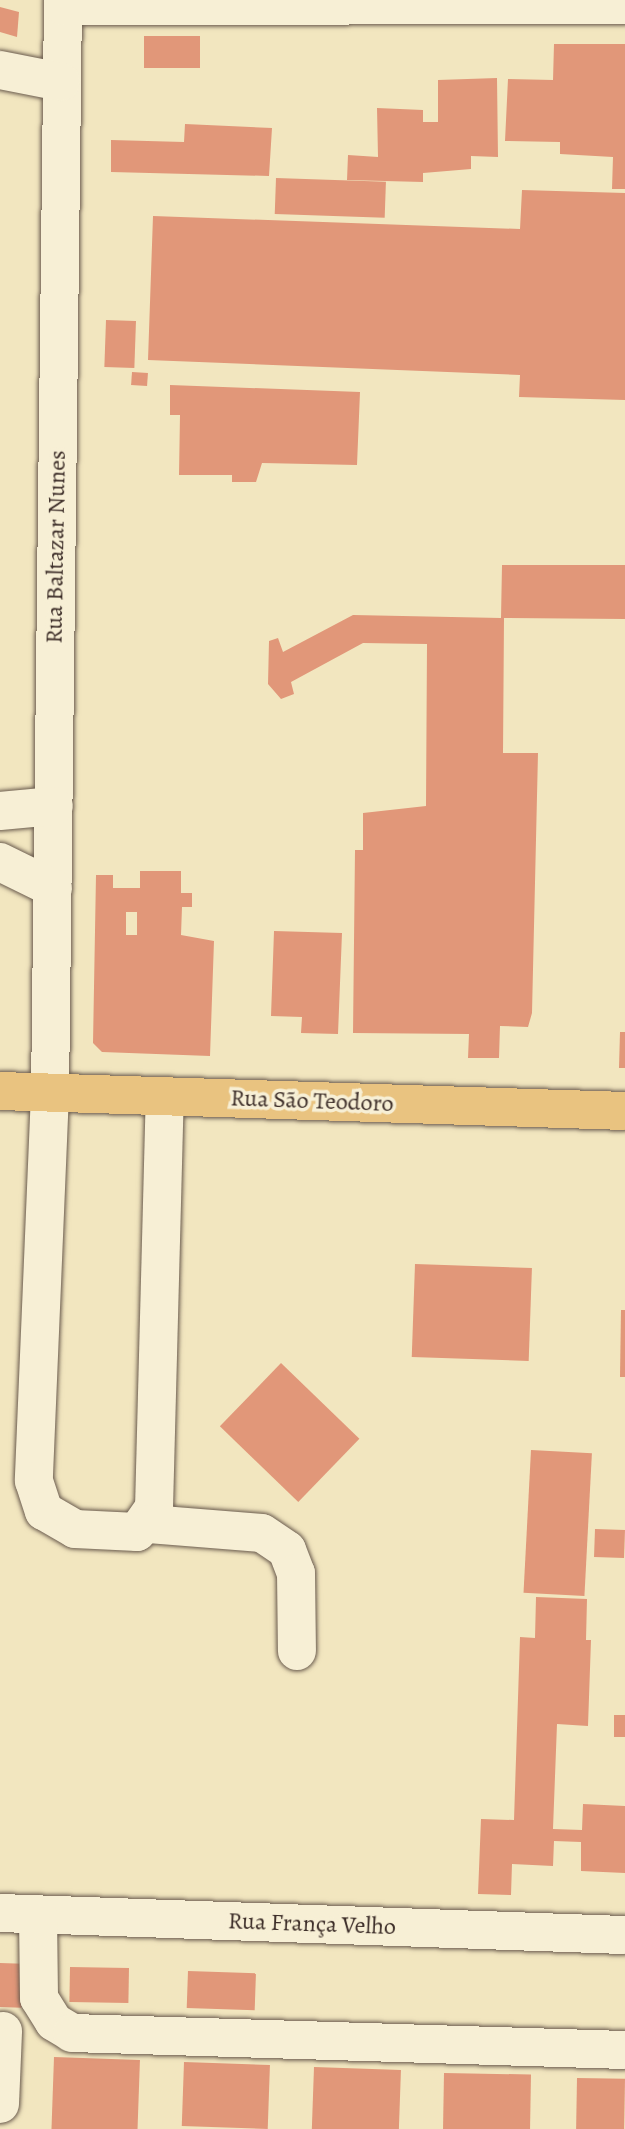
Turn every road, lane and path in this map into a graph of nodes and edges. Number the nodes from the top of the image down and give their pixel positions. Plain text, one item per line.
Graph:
1 (63, 3) edge
2 (625, 5) edge
3 (0, 71) edge
4 (61, 82) junction
5 (54, 806) junction
6 (0, 811) edge
7 (0, 862) edge
8 (53, 888) junction
9 (0, 1091) edge
10 (51, 1093) junction
11 (165, 1096) junction
12 (625, 1111) edge
13 (149, 1524) junction
14 (297, 1651) dead end
15 (0, 1913) edge
16 (38, 1915) junction
17 (625, 1935) edge
18 (3, 2031) dead end
19 (625, 2050) edge
20 (0, 2104) edge

1 - 2 street
1 - 4 street, Rua Baltazar Nunes
3 - 4 street
4 - 5 street, Rua Baltazar Nunes
5 - 6 street
5 - 8 street, Rua Baltazar Nunes
7 - 8 street
8 - 10 street, Rua Baltazar Nunes
9 - 10 main road, Rua São Teodoro
10 - 11 main road, Rua São Teodoro
10 - 13 street, Rua Baltazar Nunes
11 - 12 main road, Rua São Teodoro
11 - 13 street
13 - 14 street
15 - 16 street, Rua França Velho
16 - 17 street, Rua França Velho
16 - 19 street
18 - 20 street

